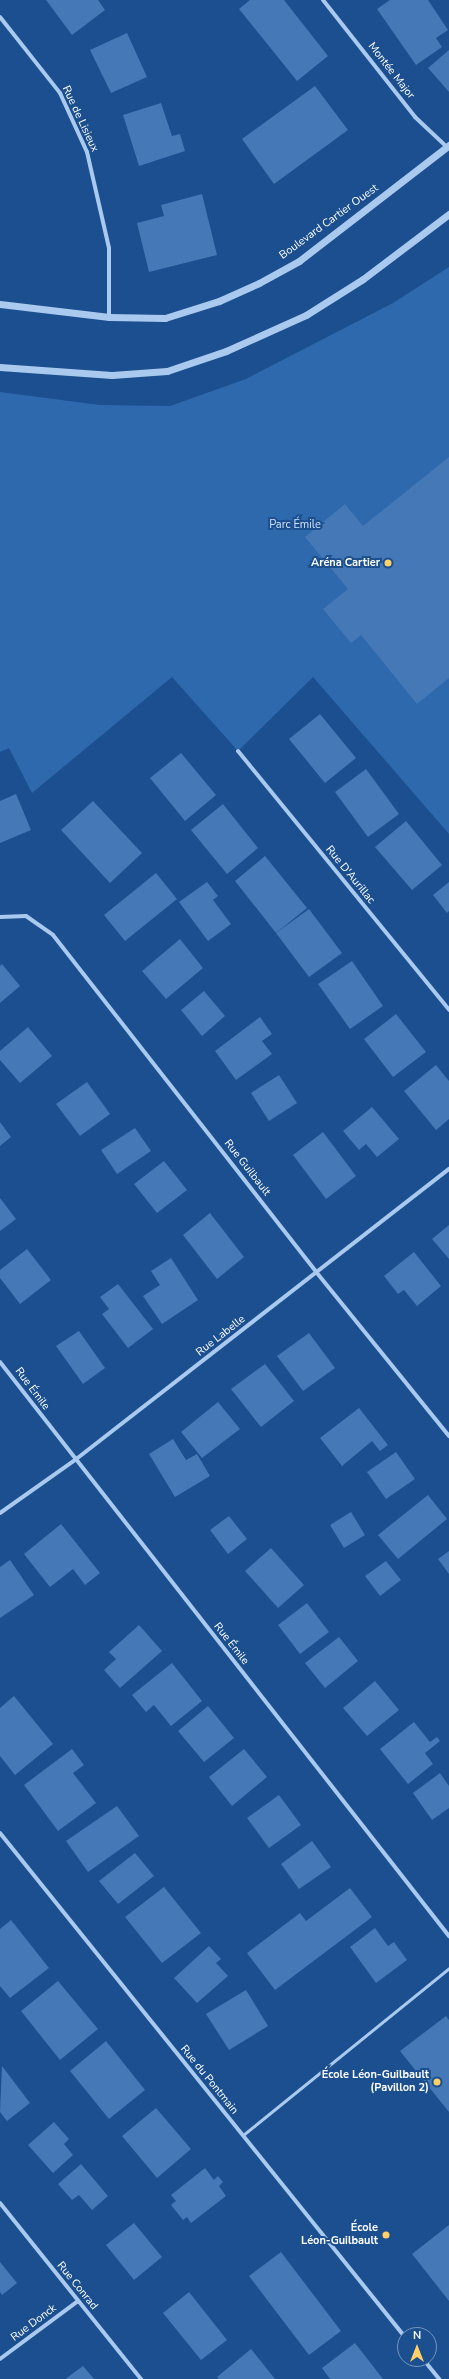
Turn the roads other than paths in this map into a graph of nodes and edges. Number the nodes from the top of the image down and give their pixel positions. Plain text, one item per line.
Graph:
1 (323, 0) edge
2 (0, 17) edge
3 (448, 147) edge
4 (449, 214) edge
5 (0, 304) edge
6 (109, 317) junction
7 (0, 367) edge
8 (238, 752) dead end
9 (0, 917) edge
10 (449, 1010) edge
11 (449, 1169) edge
12 (318, 1273) junction
13 (0, 1362) edge
14 (449, 1436) edge
15 (75, 1460) junction
16 (0, 1513) edge
17 (0, 1833) edge
18 (449, 1936) edge
19 (449, 1968) edge
20 (243, 2135) junction
21 (0, 2203) edge
22 (78, 2301) junction
23 (397, 2327) edge
24 (0, 2359) edge
25 (429, 2367) edge
26 (141, 2379) edge
27 (439, 2379) edge

1 - 3 street, Montée Major
2 - 6 street, Rue de Lisieux
3 - 6 street, Boulevard Cartier Ouest
4 - 7 street
5 - 6 street, Boulevard Cartier Ouest
8 - 10 street, Rue D'Aurillac
9 - 12 street, Rue Guilbault
11 - 12 street, Rue Labelle
12 - 14 street, Rue Guilbault
12 - 15 street, Rue Labelle
13 - 15 street, Rue Émile
15 - 16 street, Rue Labelle
15 - 18 street, Rue Émile
17 - 20 street, Rue du Pontmain
19 - 20 lane
20 - 23 street, Rue du Pontmain
21 - 22 street, Rue Conrad
22 - 24 street, Rue Donck
22 - 26 street, Rue Conrad
25 - 27 street

